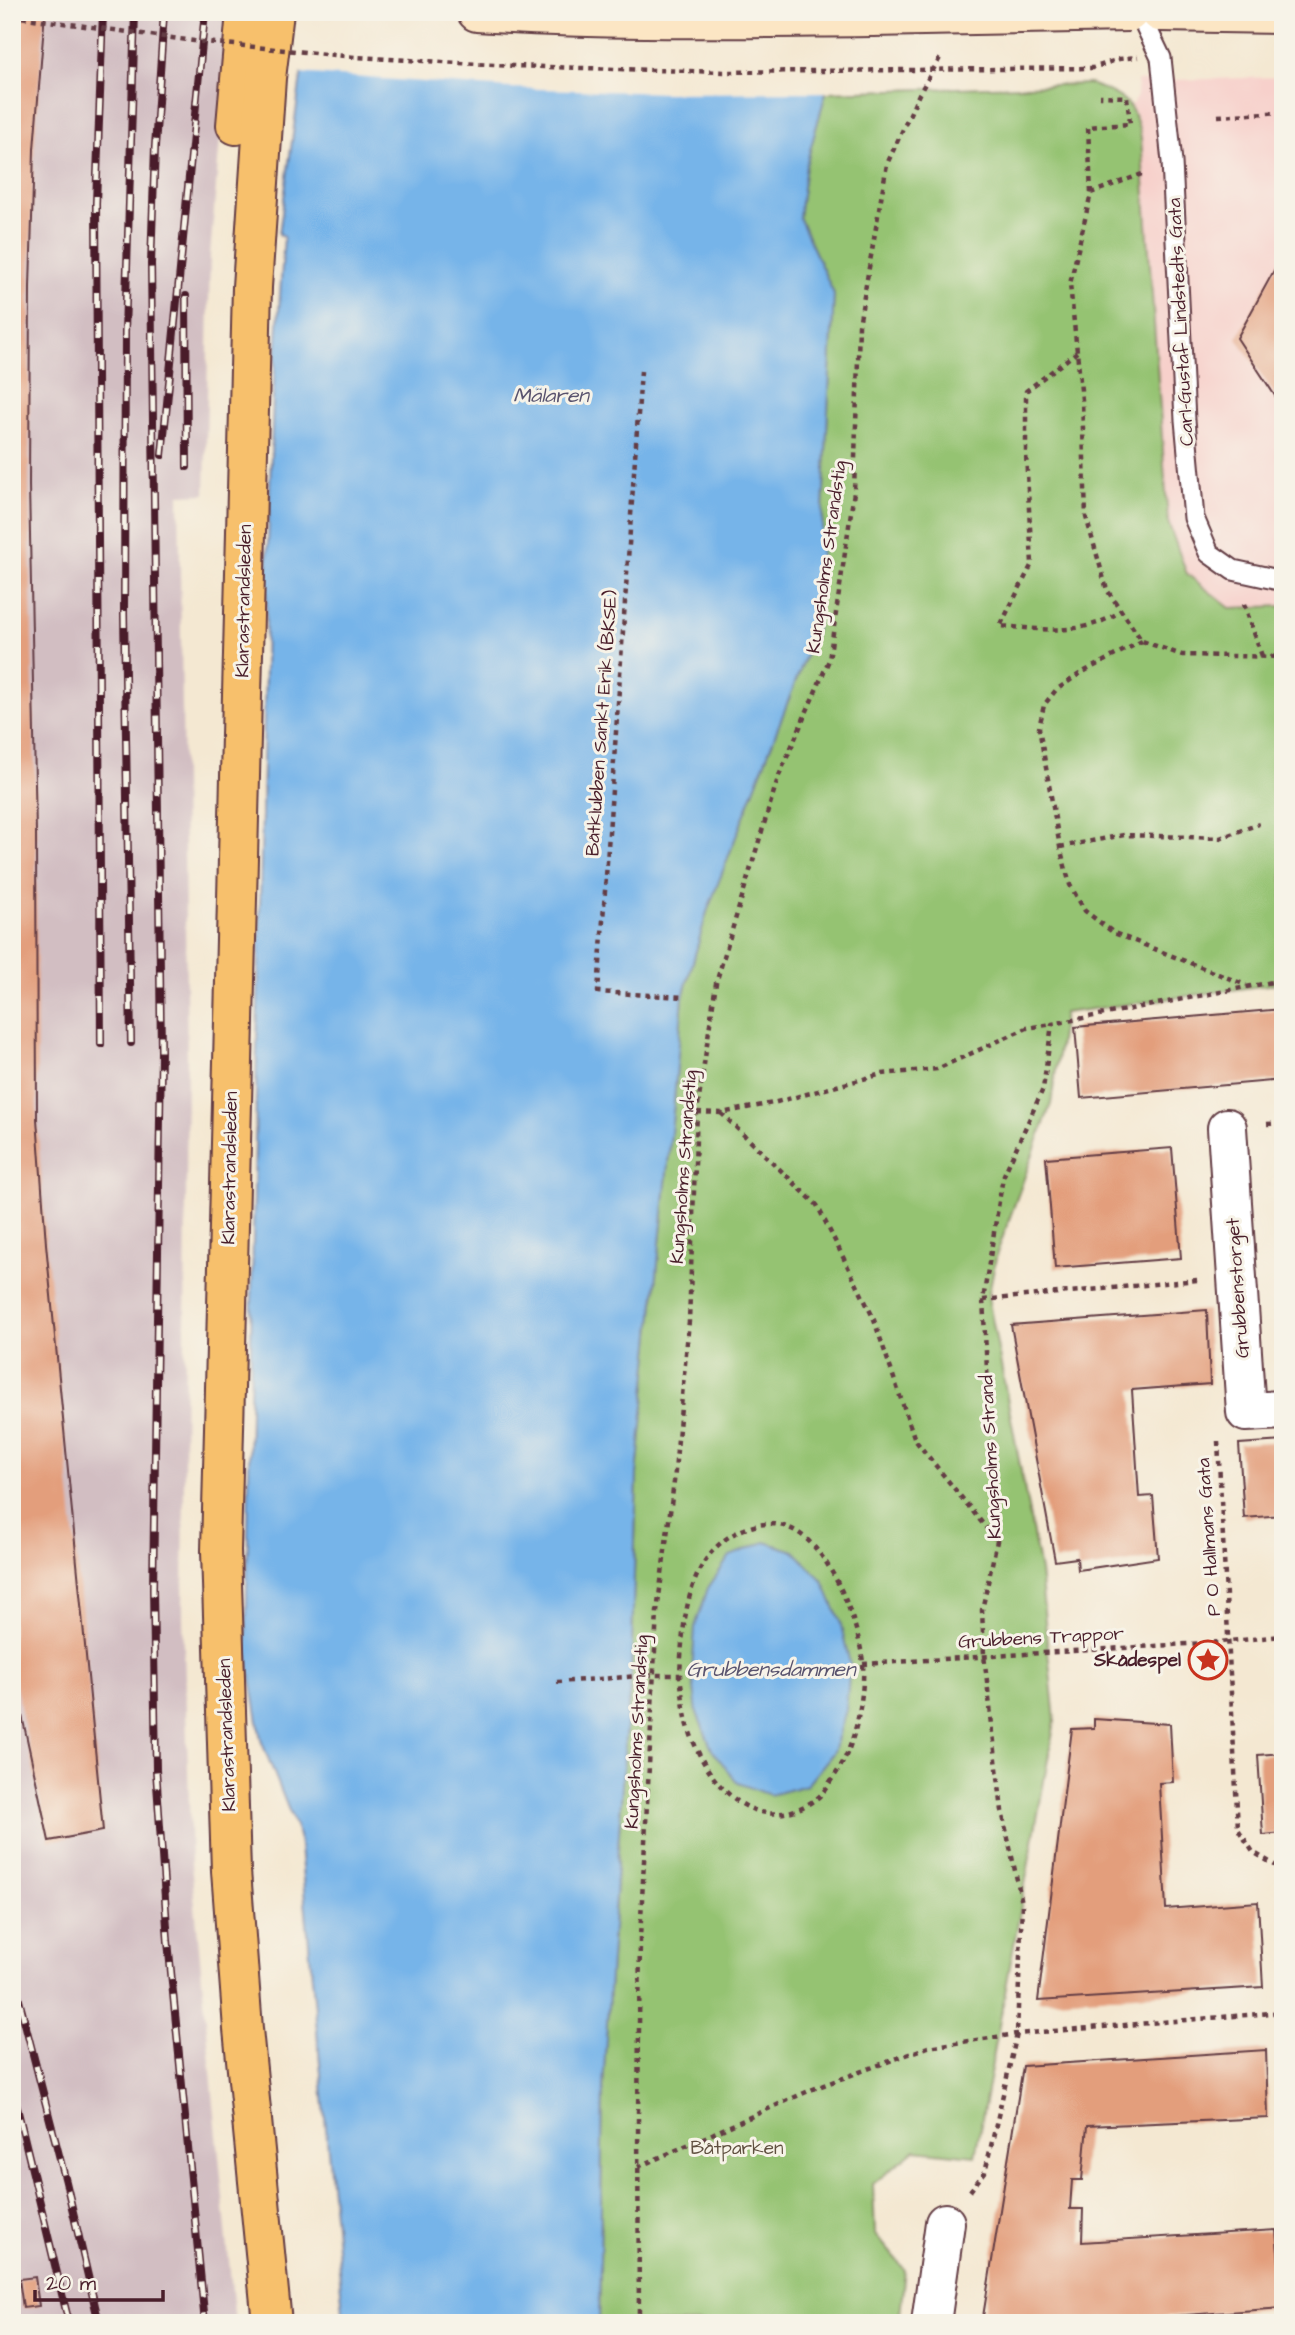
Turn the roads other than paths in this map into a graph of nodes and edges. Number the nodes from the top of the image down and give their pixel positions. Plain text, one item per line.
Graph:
1 (246, 12) edge
2 (274, 12) edge
3 (477, 12) edge
4 (1129, 12) edge
5 (1139, 12) edge
6 (1160, 12) edge
7 (1283, 14) edge
8 (1283, 581) edge
9 (1227, 1128) dead end
10 (1283, 1410) edge
11 (945, 2223) road end
12 (247, 2323) edge
13 (272, 2323) edge
14 (931, 2323) edge

1 - 12 highway, Klarastrandsleden
2 - 13 highway, Klarastrandsleden
3 - 4 street, bridge
5 - 8 lane, Carl-Gustaf Lindstedts Gata
6 - 7 street
9 - 10 street, Grubbenstorget
11 - 14 street

